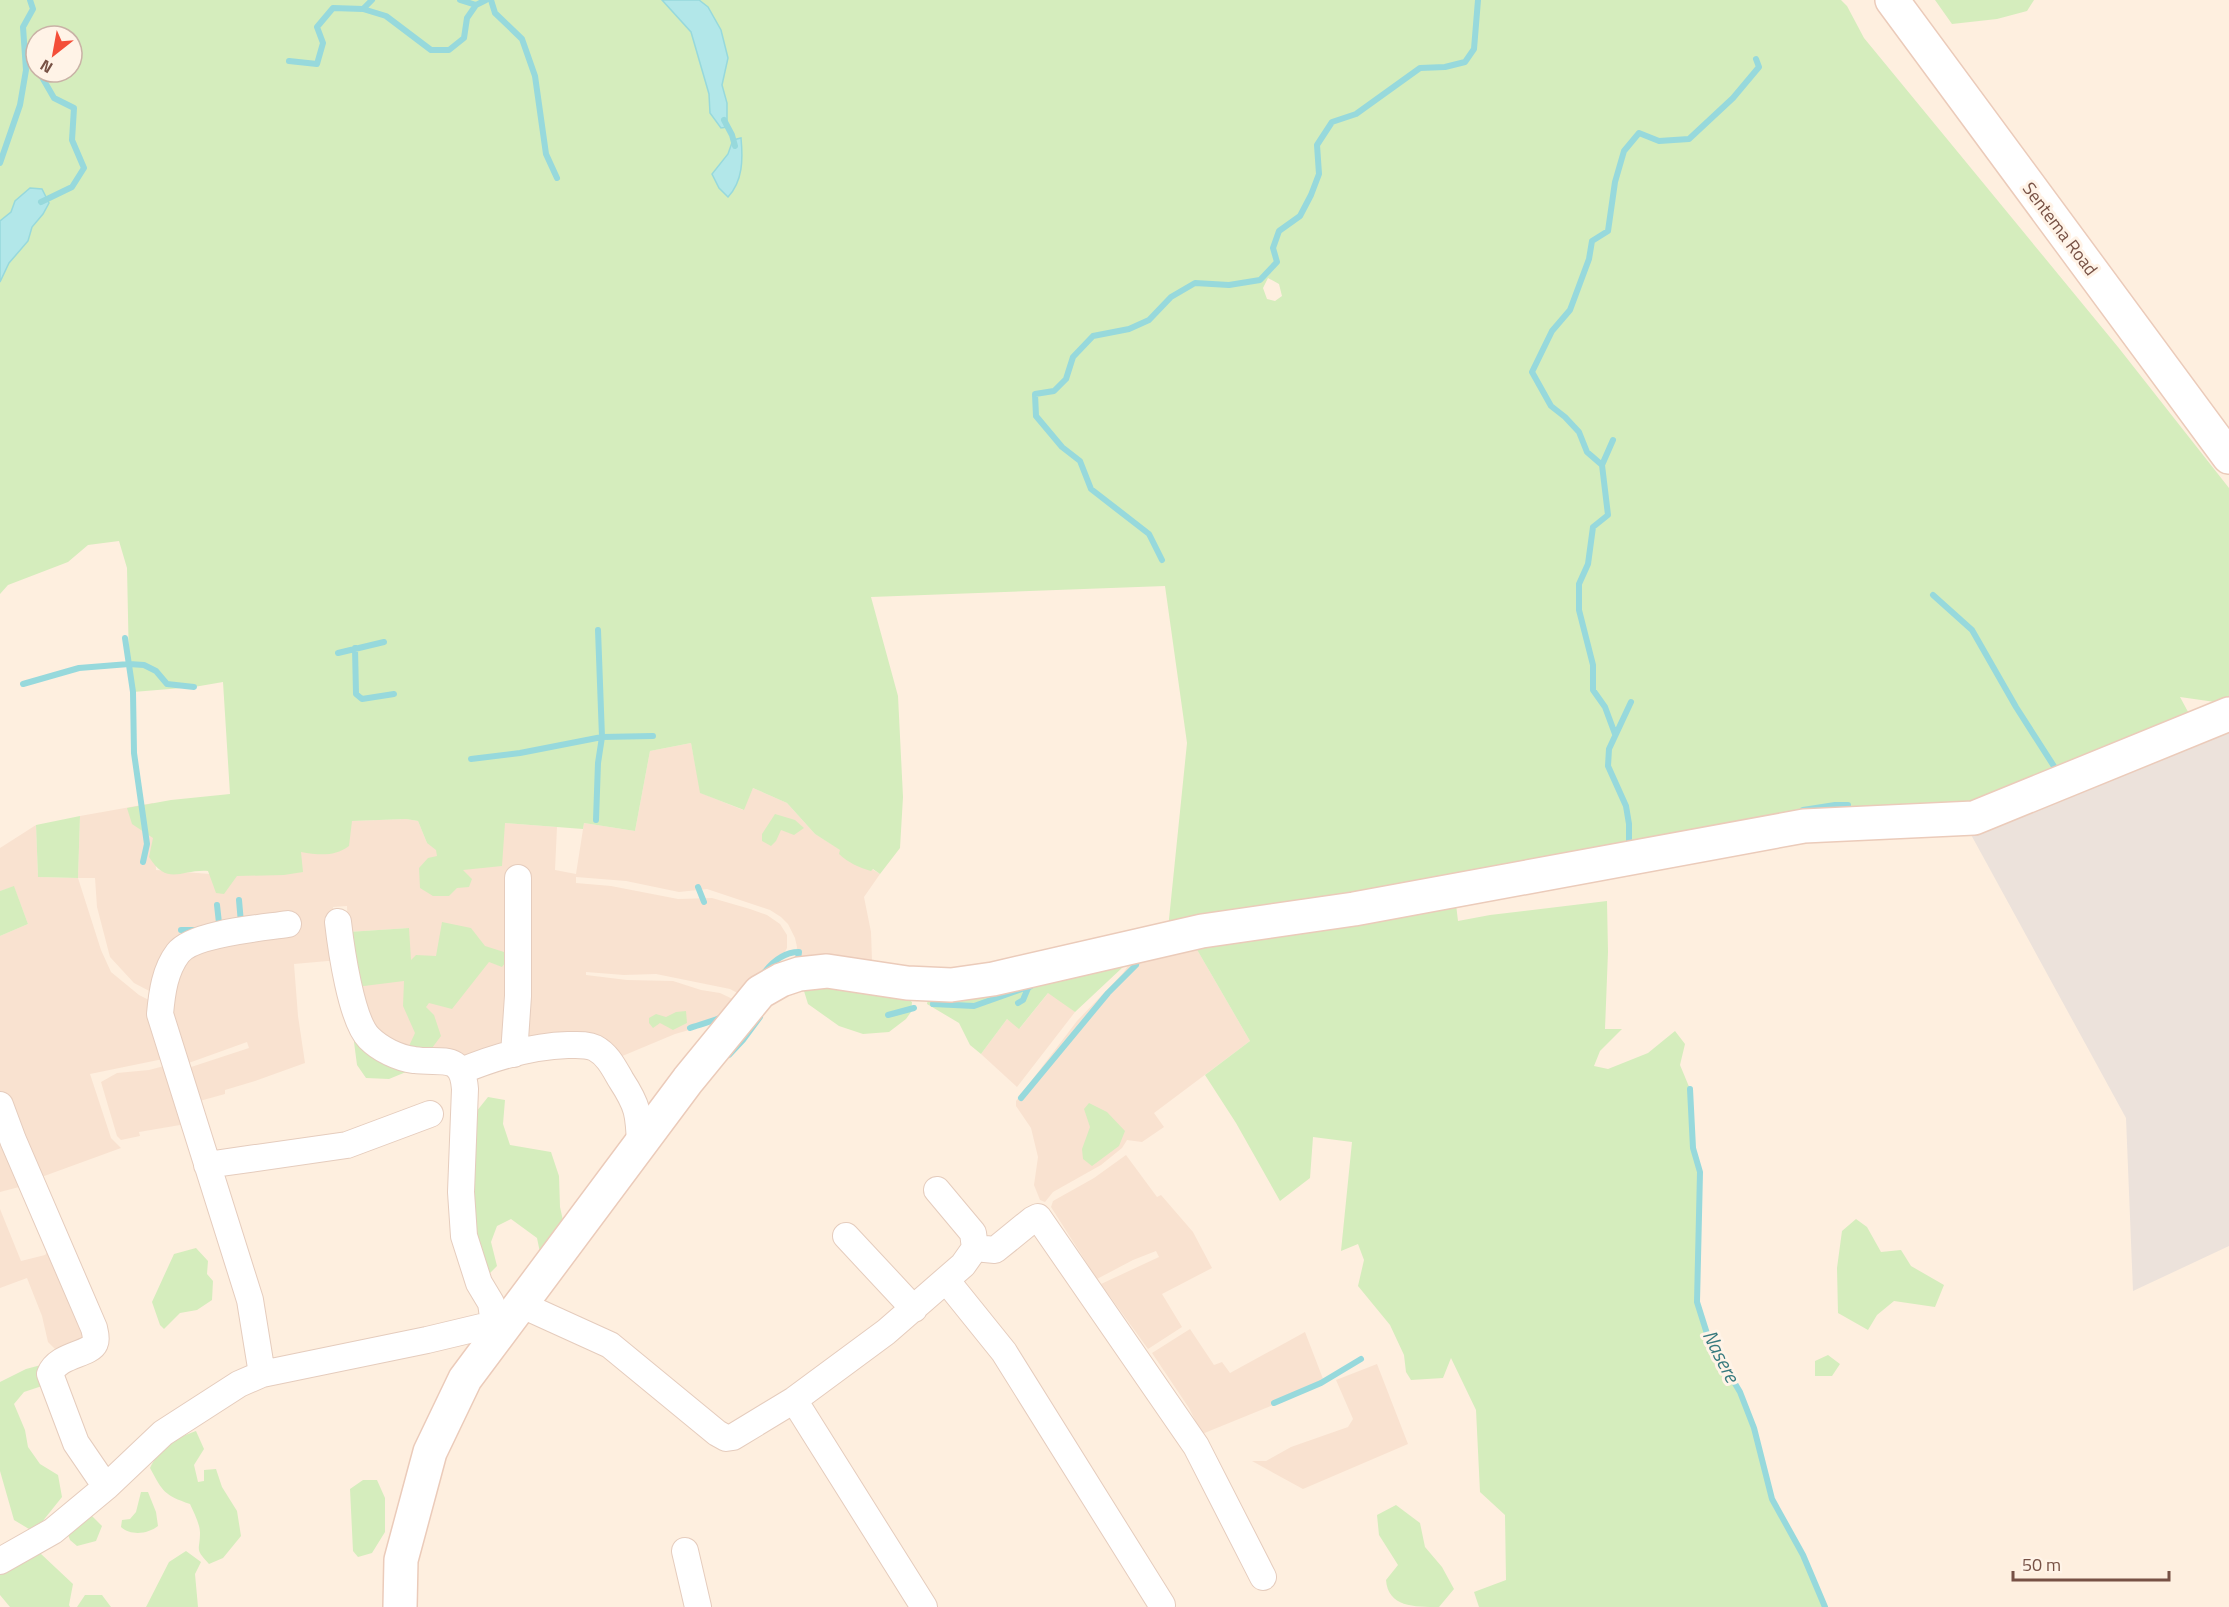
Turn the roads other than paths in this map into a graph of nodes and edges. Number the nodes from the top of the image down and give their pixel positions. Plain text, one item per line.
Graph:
1 (1892, 0) edge
2 (2229, 457) edge
3 (2229, 714) edge
4 (518, 878) dead end
5 (338, 922) dead end
6 (288, 924) dead end
7 (514, 1053) junction
8 (461, 1071) junction
9 (0, 1105) edge
10 (430, 1114) dead end
11 (640, 1145) junction
12 (207, 1165) junction
13 (937, 1190) dead end
14 (846, 1236) dead end
15 (975, 1248) junction
16 (946, 1280) junction
17 (522, 1305) junction
18 (914, 1309) junction
19 (498, 1327) junction
20 (262, 1374) junction
21 (794, 1400) junction
22 (106, 1487) junction
23 (685, 1551) dead end
24 (0, 1561) edge
25 (1263, 1577) dead end
26 (1162, 1605) dead end
27 (400, 1607) edge
28 (698, 1607) edge
29 (924, 1607) edge

1 - 2 street, Sentema Road
3 - 11 street
4 - 7 street
5 - 8 street
6 - 12 street
7 - 8 street
7 - 11 street
8 - 19 street
9 - 22 street
10 - 12 street
11 - 17 street
12 - 20 street
13 - 15 street
14 - 18 street
15 - 16 street
15 - 25 street
16 - 18 street
16 - 26 street
17 - 19 street
17 - 21 street
18 - 21 street
19 - 20 street
19 - 27 street
20 - 22 street
21 - 29 street
22 - 24 street
23 - 28 street

